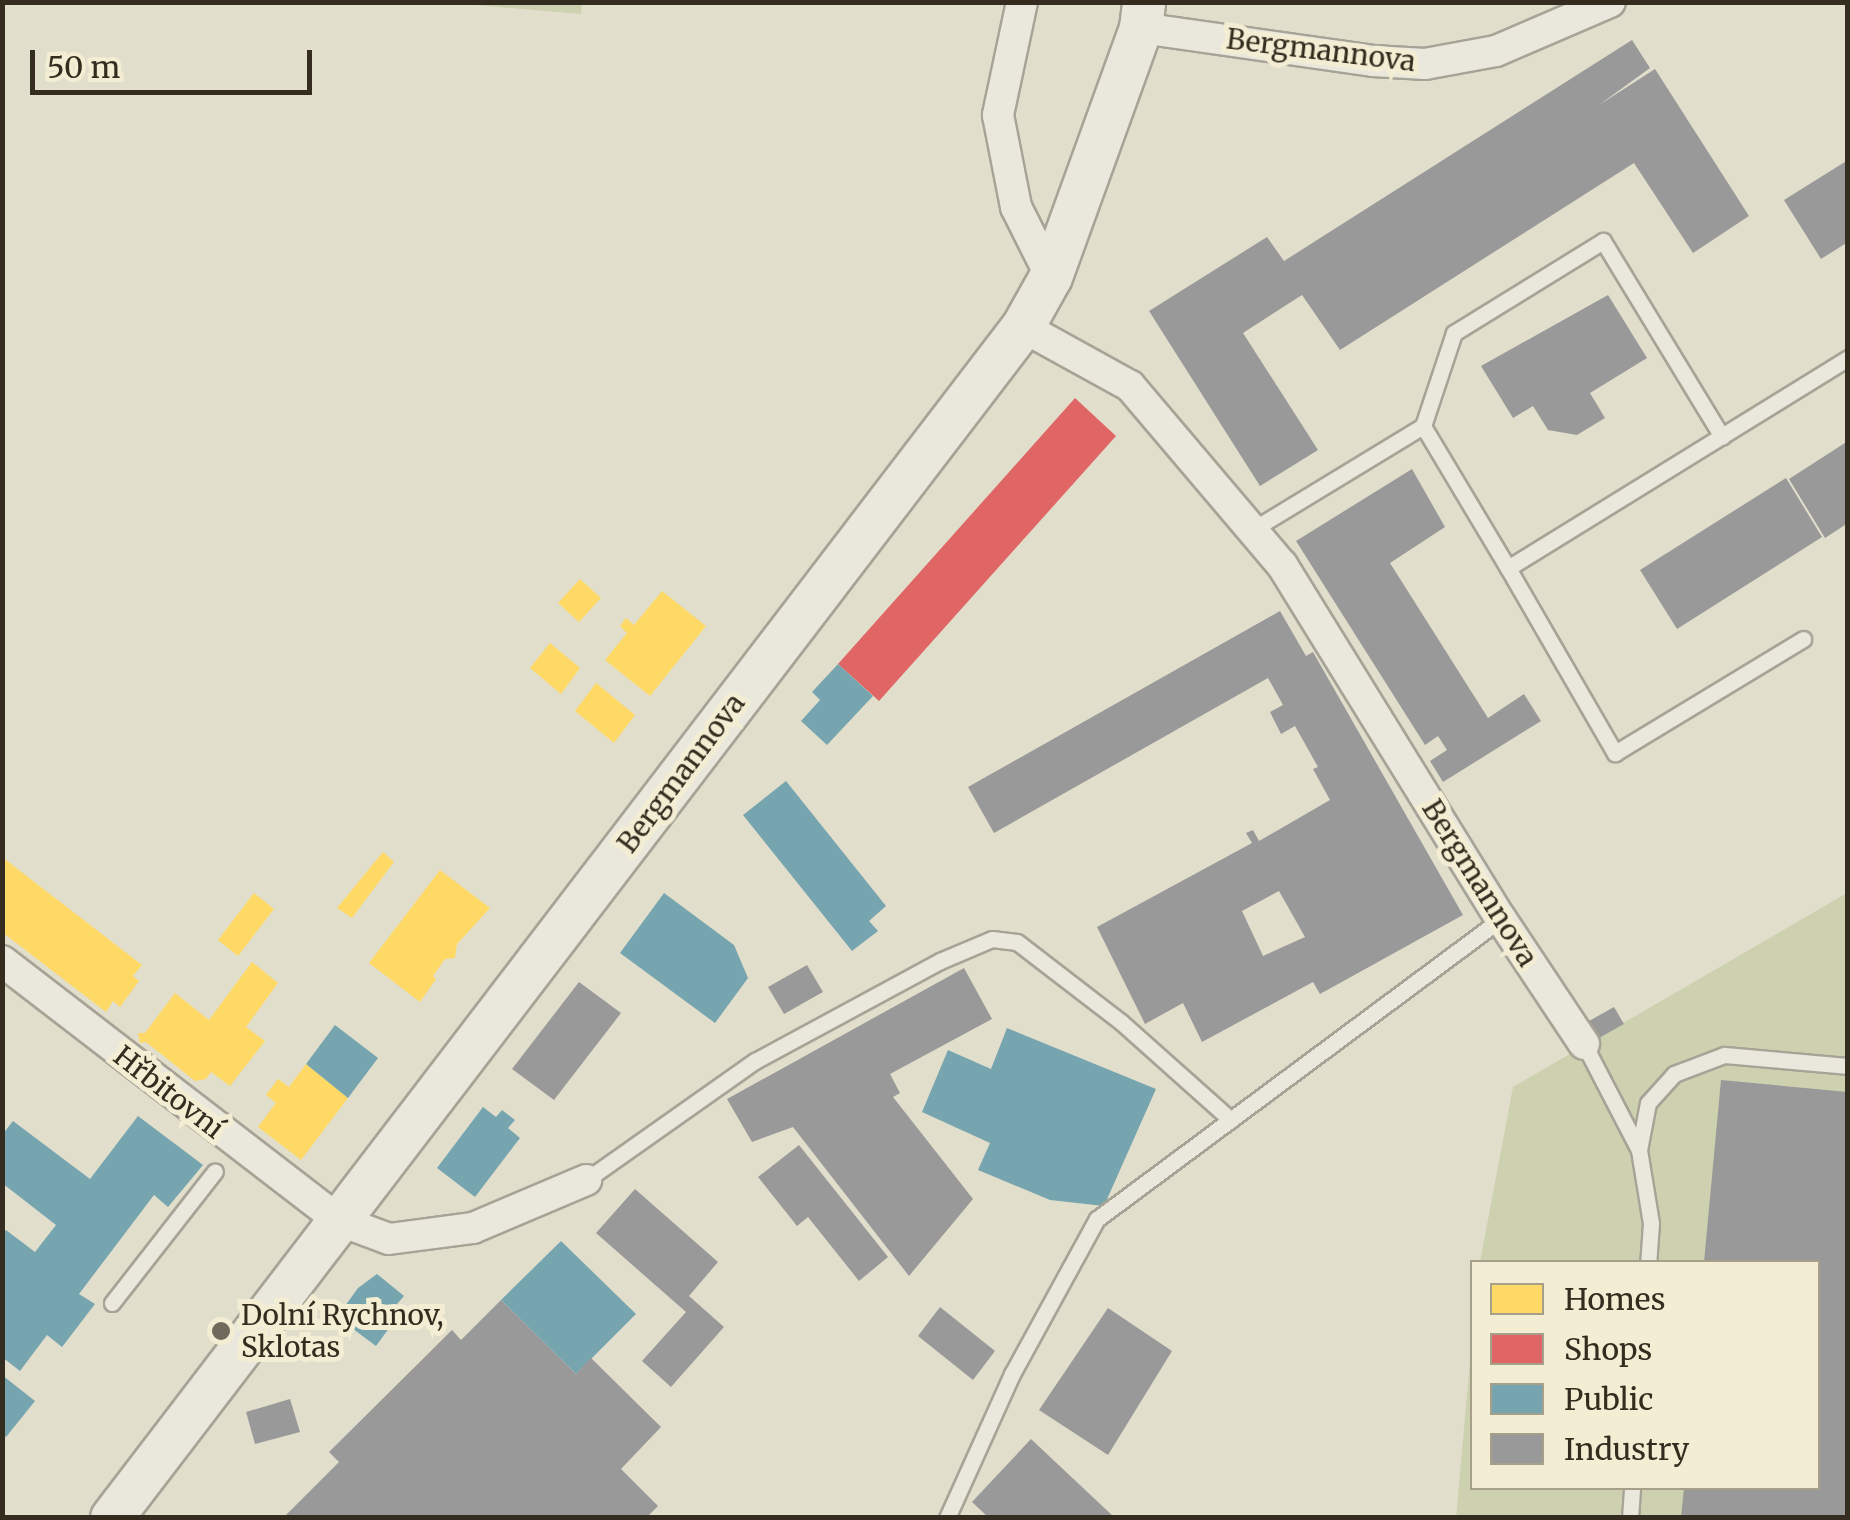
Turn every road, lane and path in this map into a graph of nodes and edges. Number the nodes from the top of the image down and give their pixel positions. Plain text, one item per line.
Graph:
1 (1022, 2) edge
2 (1610, 2) edge
3 (1143, 15) edge
4 (1051, 277) junction
5 (1024, 326) junction
6 (1848, 358) edge
7 (1422, 426) junction
8 (1722, 437) junction
9 (1252, 530) junction
10 (1508, 568) junction
11 (1803, 638) dead end
12 (1501, 919) junction
13 (5, 967) edge
14 (1584, 1044) joint
15 (1848, 1066) edge
16 (1231, 1120) junction
17 (1639, 1150) junction
18 (215, 1171) dead end
19 (586, 1180) joint
20 (338, 1220) junction
21 (1648, 1260) edge
22 (112, 1303) dead end
23 (1632, 1490) edge
24 (112, 1518) edge
25 (948, 1518) edge
26 (1630, 1518) edge

1 - 4 street
2 - 3 street, Bergmannova
3 - 4 street, Bergmannova
4 - 5 street, Bergmannova
5 - 9 street, Bergmannova
5 - 20 street, Bergmannova
6 - 8 lane
7 - 8 lane
7 - 9 lane
7 - 10 lane
8 - 10 lane
9 - 12 street, Bergmannova
10 - 11 lane
12 - 14 street, Bergmannova
12 - 16 lane
13 - 20 street, Hřbitovní
14 - 17 lane
15 - 17 lane
16 - 19 lane
16 - 25 lane
17 - 21 lane
18 - 22 lane
19 - 20 street
20 - 24 street, Bergmannova
23 - 26 lane

